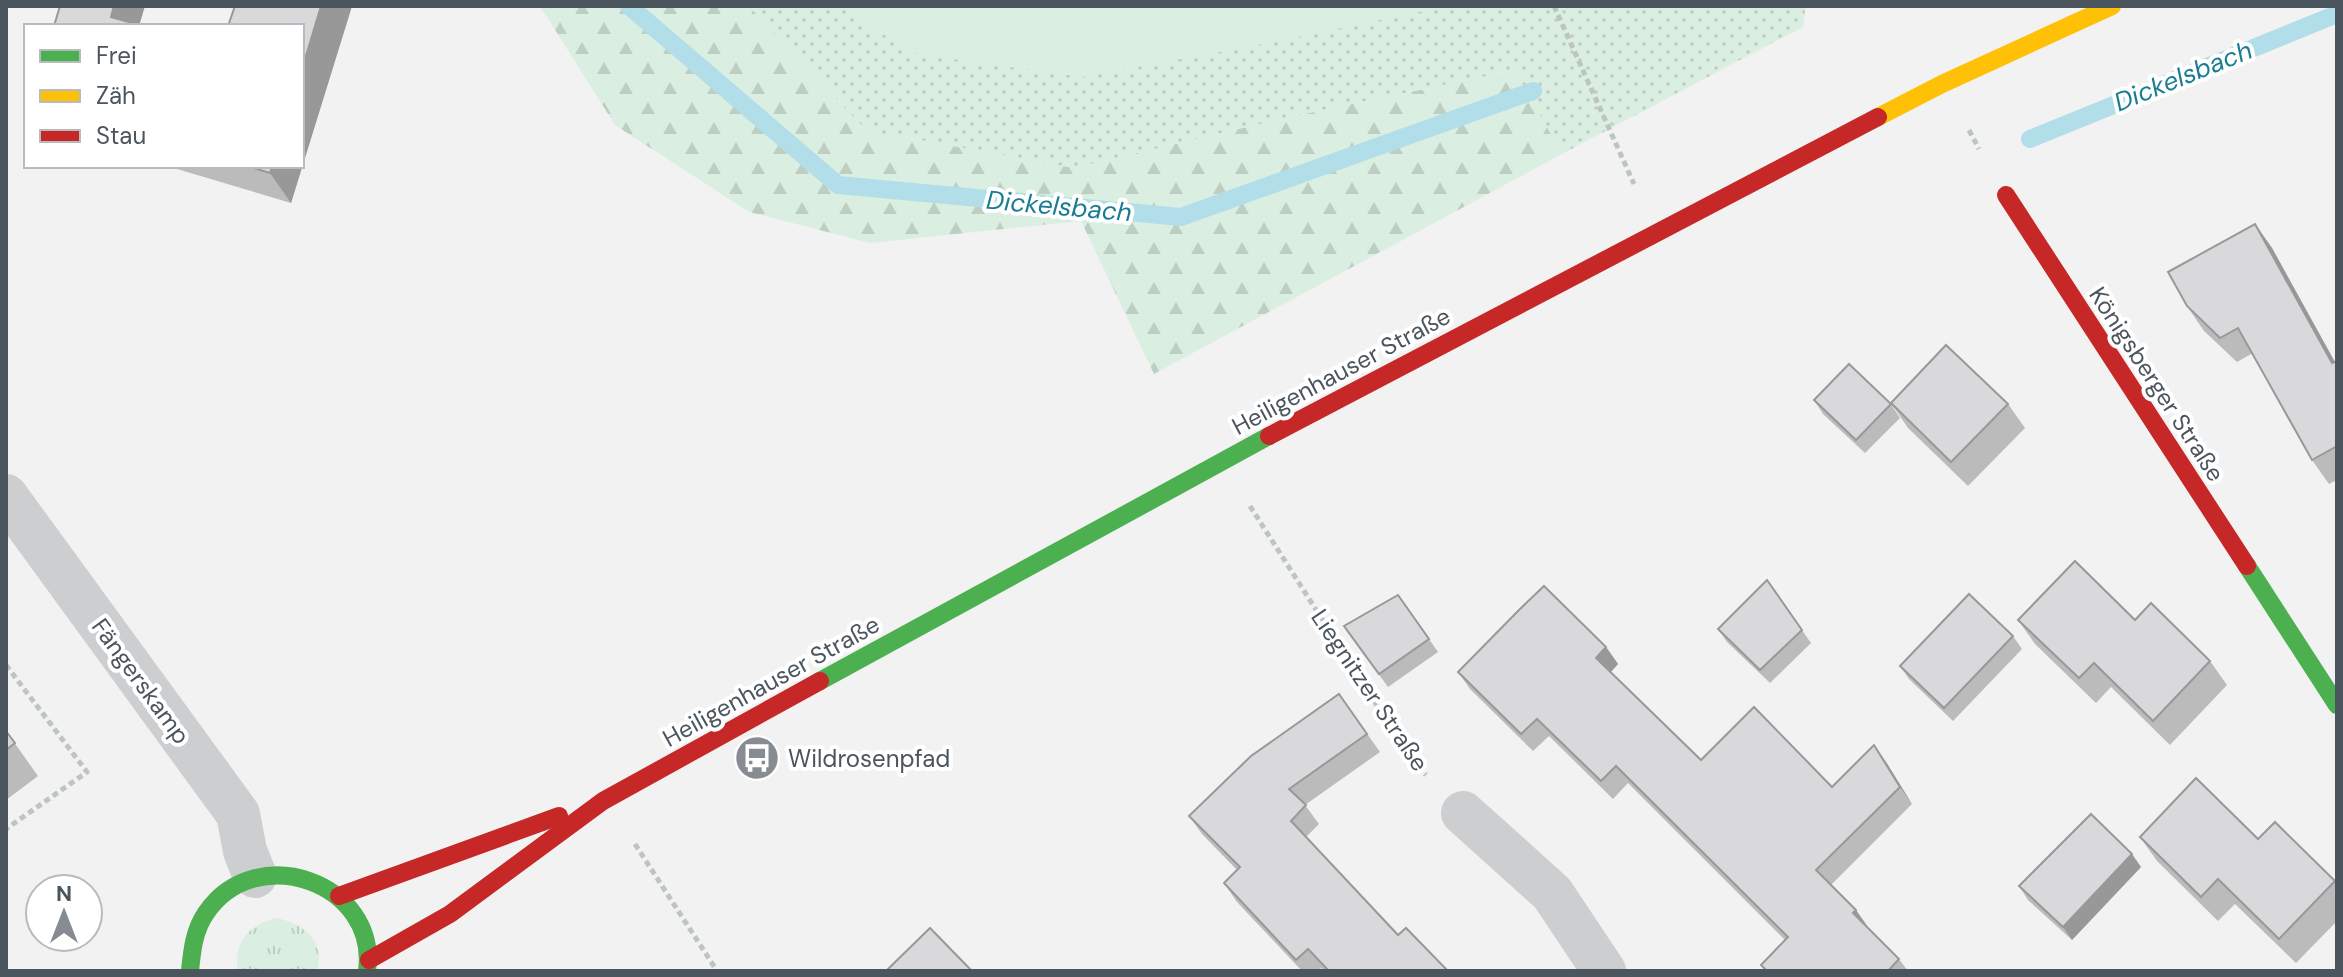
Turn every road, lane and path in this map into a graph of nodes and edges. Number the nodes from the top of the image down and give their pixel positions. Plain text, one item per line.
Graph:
1 (1554, 6) edge
2 (2112, 6) edge
3 (1942, 84) junction
4 (2006, 195) joint
5 (1655, 233) junction
6 (1218, 463) junction
7 (6, 496) edge
8 (6, 665) edge
9 (2337, 705) edge
10 (603, 801) junction
11 (1463, 813) joint
12 (6, 829) edge
13 (255, 876) junction
14 (339, 896) junction
15 (368, 966) edge
16 (189, 970) edge
17 (717, 971) edge
18 (1604, 971) edge

1 - 5 path
2 - 3 main road, Heiligenhauser Straße
3 - 4 path
3 - 5 main road, Heiligenhauser Straße
4 - 9 main road, Königsberger Straße
5 - 6 main road, Heiligenhauser Straße
6 - 10 main road, Heiligenhauser Straße
6 - 11 path, Liegnitzer Straße
7 - 13 street, Fängerskamp
8 - 12 path
10 - 14 main road, Heiligenhauser Straße
10 - 15 main road, Heiligenhauser Straße
10 - 17 path
11 - 18 street
13 - 14 main road
13 - 16 main road
14 - 15 main road

